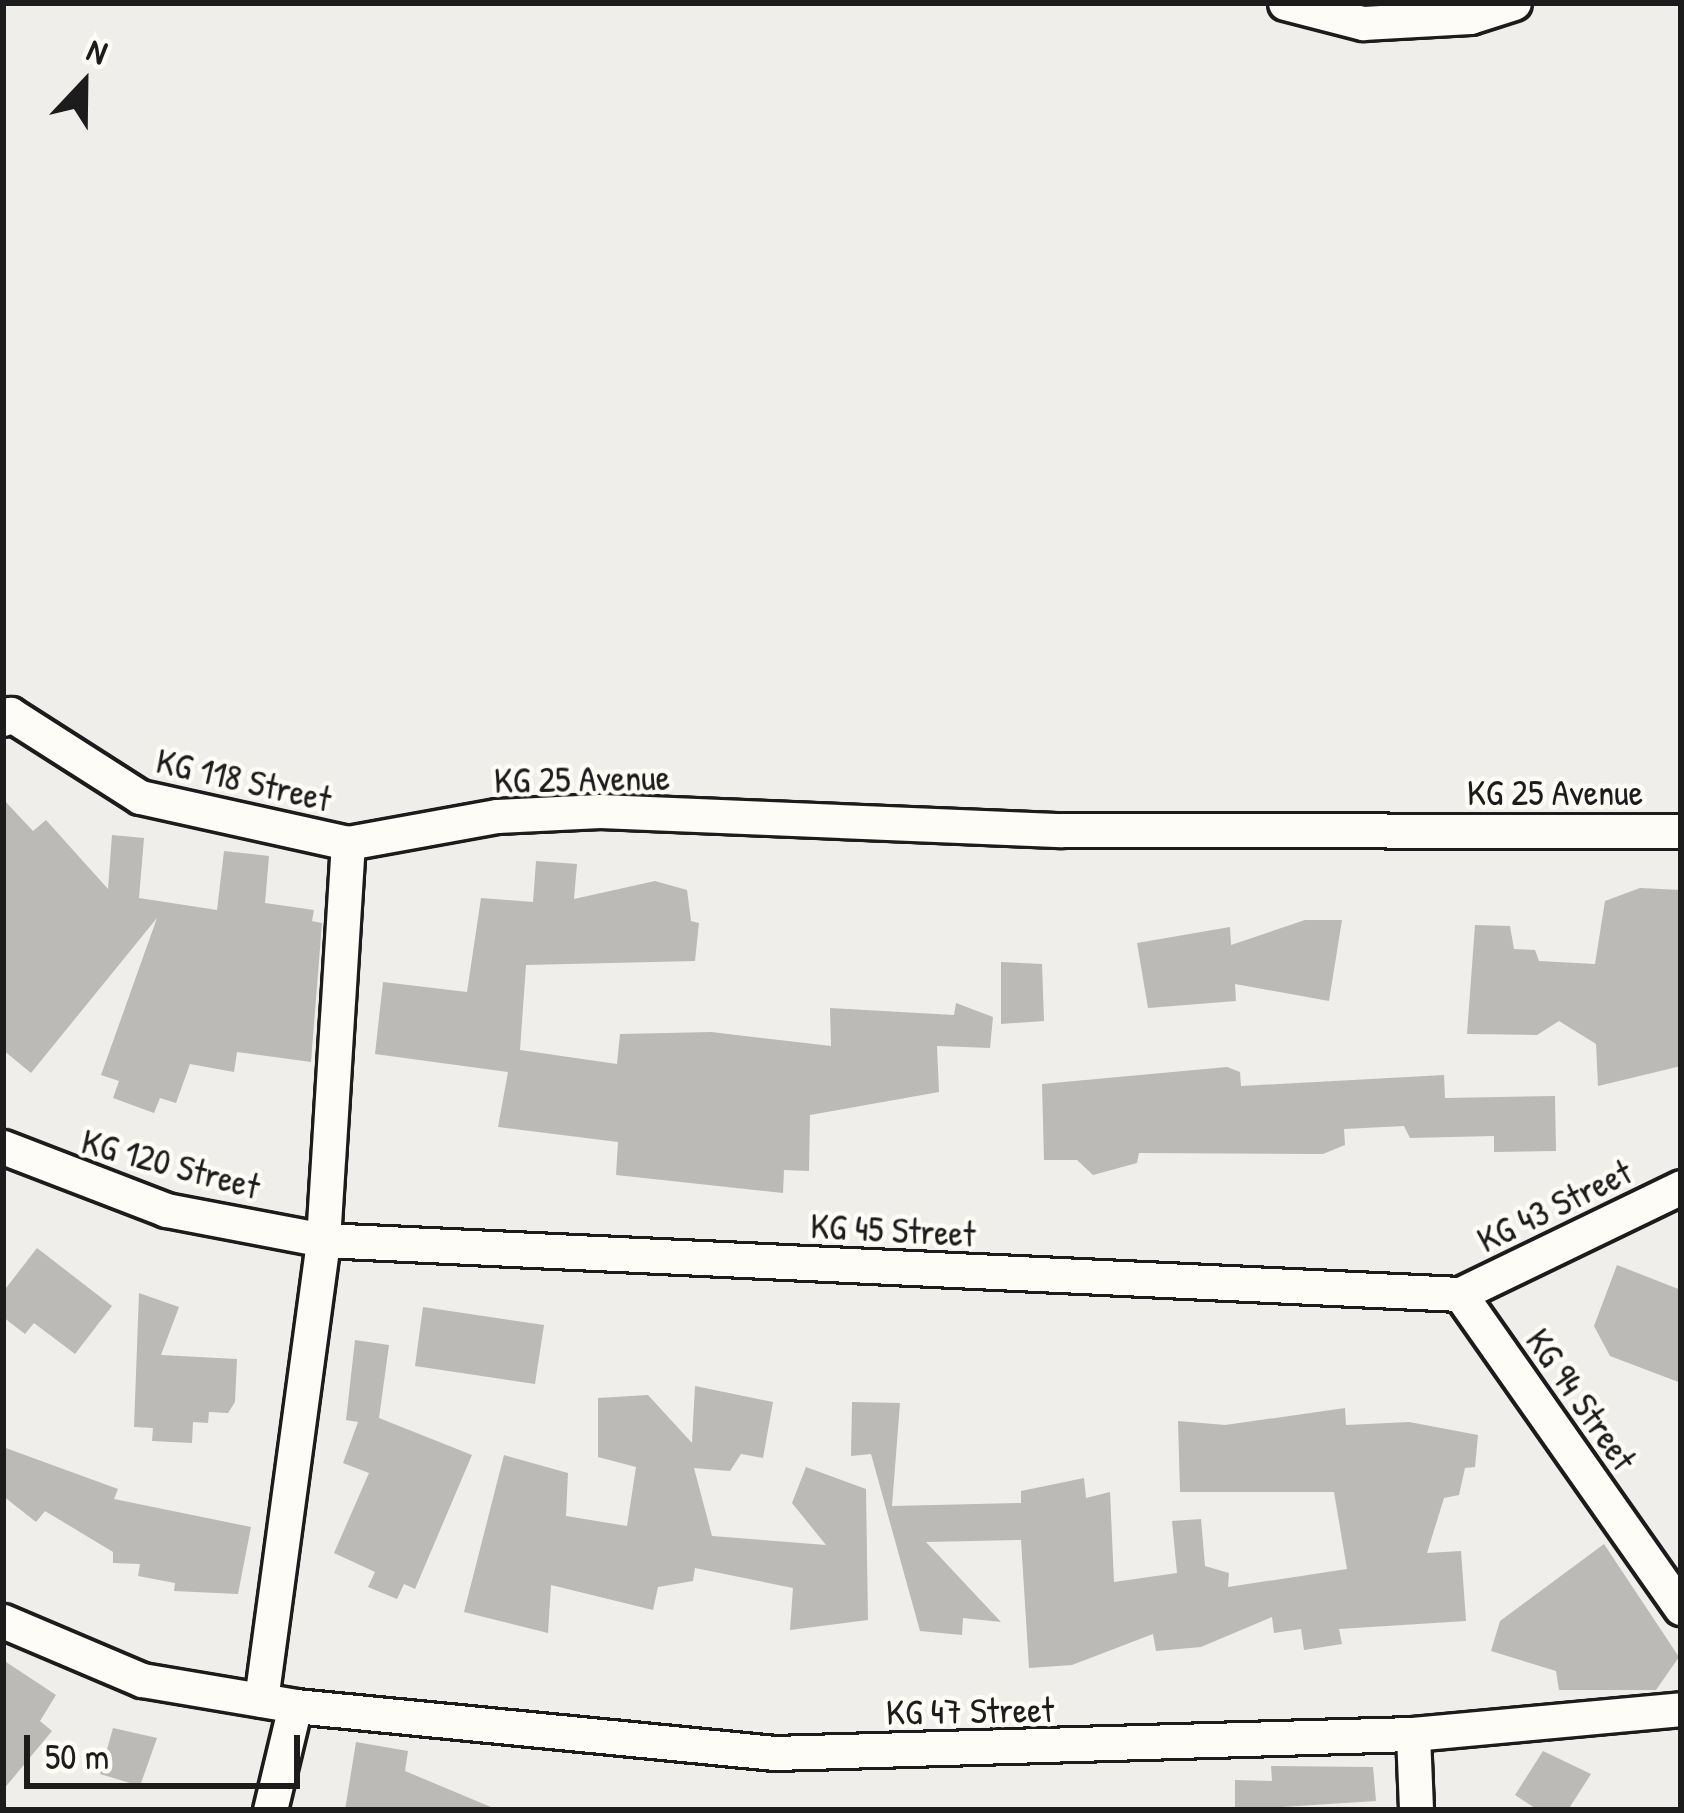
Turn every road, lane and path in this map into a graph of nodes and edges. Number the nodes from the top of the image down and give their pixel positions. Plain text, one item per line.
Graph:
1 (1285, 3) edge
2 (1514, 3) edge
3 (6, 711) edge
4 (1681, 831) edge
5 (348, 843) junction
6 (3, 1148) edge
7 (1681, 1187) edge
8 (323, 1240) junction
9 (1460, 1294) junction
10 (1681, 1608) edge
11 (3, 1622) edge
12 (261, 1700) junction
13 (295, 1706) junction
14 (1681, 1709) edge
15 (1413, 1734) junction
16 (270, 1810) edge
17 (1416, 1810) edge

1 - 2 street
3 - 5 street, KG 118 Street
4 - 5 street, KG 25 Avenue
5 - 8 street
6 - 8 street, KG 120 Street
7 - 9 street, KG 43 Street
8 - 9 street, KG 45 Street
8 - 12 street
9 - 10 street, KG 94 Street
11 - 12 street, KG 47 Street
12 - 13 street, KG 47 Street
13 - 15 street, KG 47 Street
13 - 16 street
14 - 15 street, KG 47 Street
15 - 17 street

